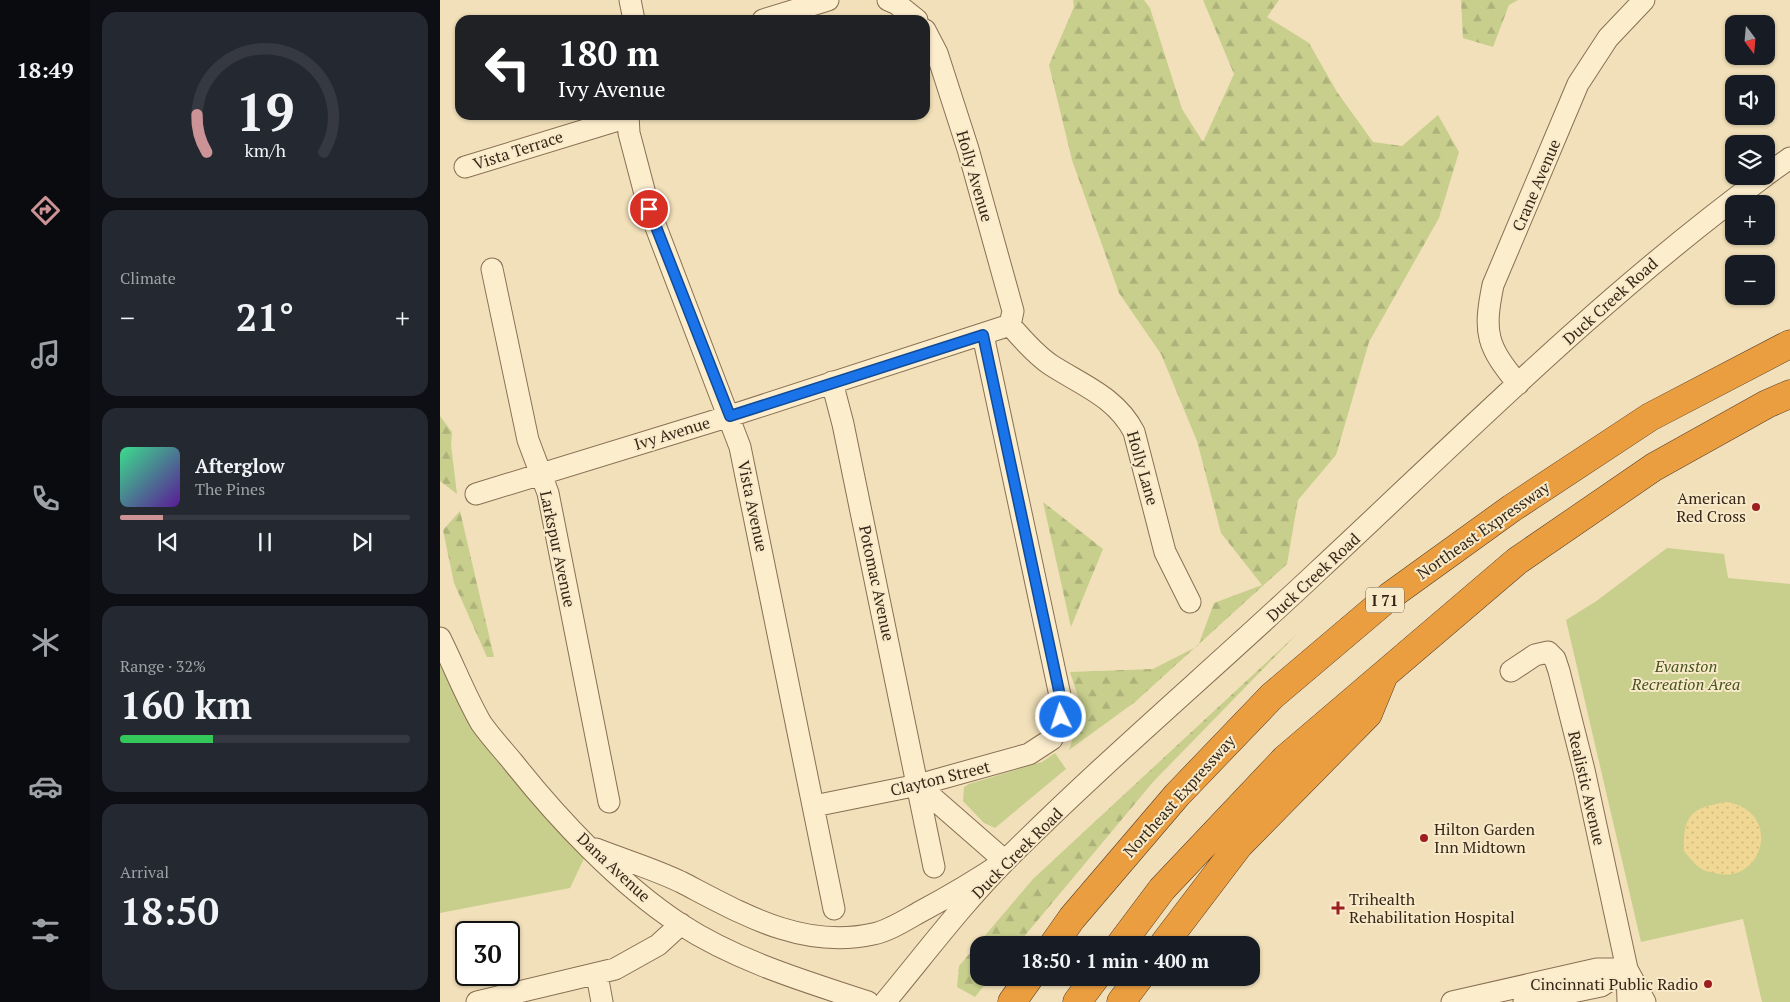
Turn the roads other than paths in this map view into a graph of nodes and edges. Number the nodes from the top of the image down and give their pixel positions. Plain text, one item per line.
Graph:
1 (630, 0) edge
2 (828, 0) edge
3 (888, 0) edge
4 (1644, 0) edge
5 (633, 15) edge
6 (779, 15) edge
7 (911, 15) edge
8 (930, 40) edge
9 (615, 120) edge
10 (628, 120) edge
11 (1790, 158) edge
12 (465, 167) dead end
13 (1775, 169) edge
14 (1754, 185) edge
15 (492, 269) dead end
16 (1010, 325) junction
17 (983, 335) junction
18 (1790, 344) edge
19 (832, 382) junction
20 (1518, 384) junction
21 (1790, 394) edge
22 (730, 416) junction
23 (541, 475) junction
24 (476, 494) dead end
25 (1190, 602) dead end
26 (440, 638) edge
27 (1510, 671) dead end
28 (1385, 672) junction
29 (918, 785) junction
30 (610, 802) dead end
31 (814, 806) junction
32 (590, 846) junction
33 (1005, 861) junction
34 (934, 867) dead end
35 (834, 909) dead end
36 (681, 924) junction
37 (1059, 936) edge
38 (1127, 936) edge
39 (1170, 936) edge
40 (1627, 969) junction
41 (597, 976) junction
42 (1024, 986) edge
43 (1089, 986) edge
44 (1133, 986) edge
45 (477, 1002) edge
46 (602, 1002) edge
47 (868, 1002) edge
48 (885, 1002) edge
49 (1012, 1002) edge
50 (1077, 1002) edge
51 (1121, 1002) edge
52 (1452, 1002) edge
53 (1524, 1002) edge
54 (1628, 1002) edge
55 (1645, 1002) edge

1 - 5 street
2 - 6 street
3 - 7 street
4 - 20 street, Crane Avenue
8 - 16 street, Holly Avenue
9 - 12 street, Vista Terrace
10 - 22 street, Vista Avenue
11 - 13 street, Duck Creek Road
14 - 20 street, Duck Creek Road
15 - 23 street, Larkspur Avenue
16 - 17 street, Ivy Avenue
16 - 25 street, Holly Lane
17 - 19 street, Ivy Avenue
17 - 29 street, Clayton Street
18 - 37 highway, Northeast Expressway / I 71
19 - 22 street, Ivy Avenue
19 - 29 street, Potomac Avenue
20 - 33 street, Duck Creek Road
21 - 28 highway
22 - 23 street, Ivy Avenue
22 - 31 street, Vista Avenue
23 - 24 street, Ivy Avenue
23 - 30 street, Larkspur Avenue
26 - 32 street, Dana Avenue
27 - 40 street, Realistic Avenue
28 - 38 highway
28 - 39 highway
29 - 31 street, Clayton Street
29 - 33 street
29 - 34 street, Potomac Avenue
31 - 35 street, Vista Avenue
32 - 33 street
32 - 36 street, Dana Avenue
33 - 48 street, Duck Creek Road
36 - 41 street
36 - 47 street, Dana Avenue
40 - 52 street
40 - 53 street
40 - 54 street, Realistic Avenue
40 - 55 street, Realistic Avenue
41 - 45 street
41 - 46 street
42 - 49 highway
43 - 50 highway
44 - 51 highway

